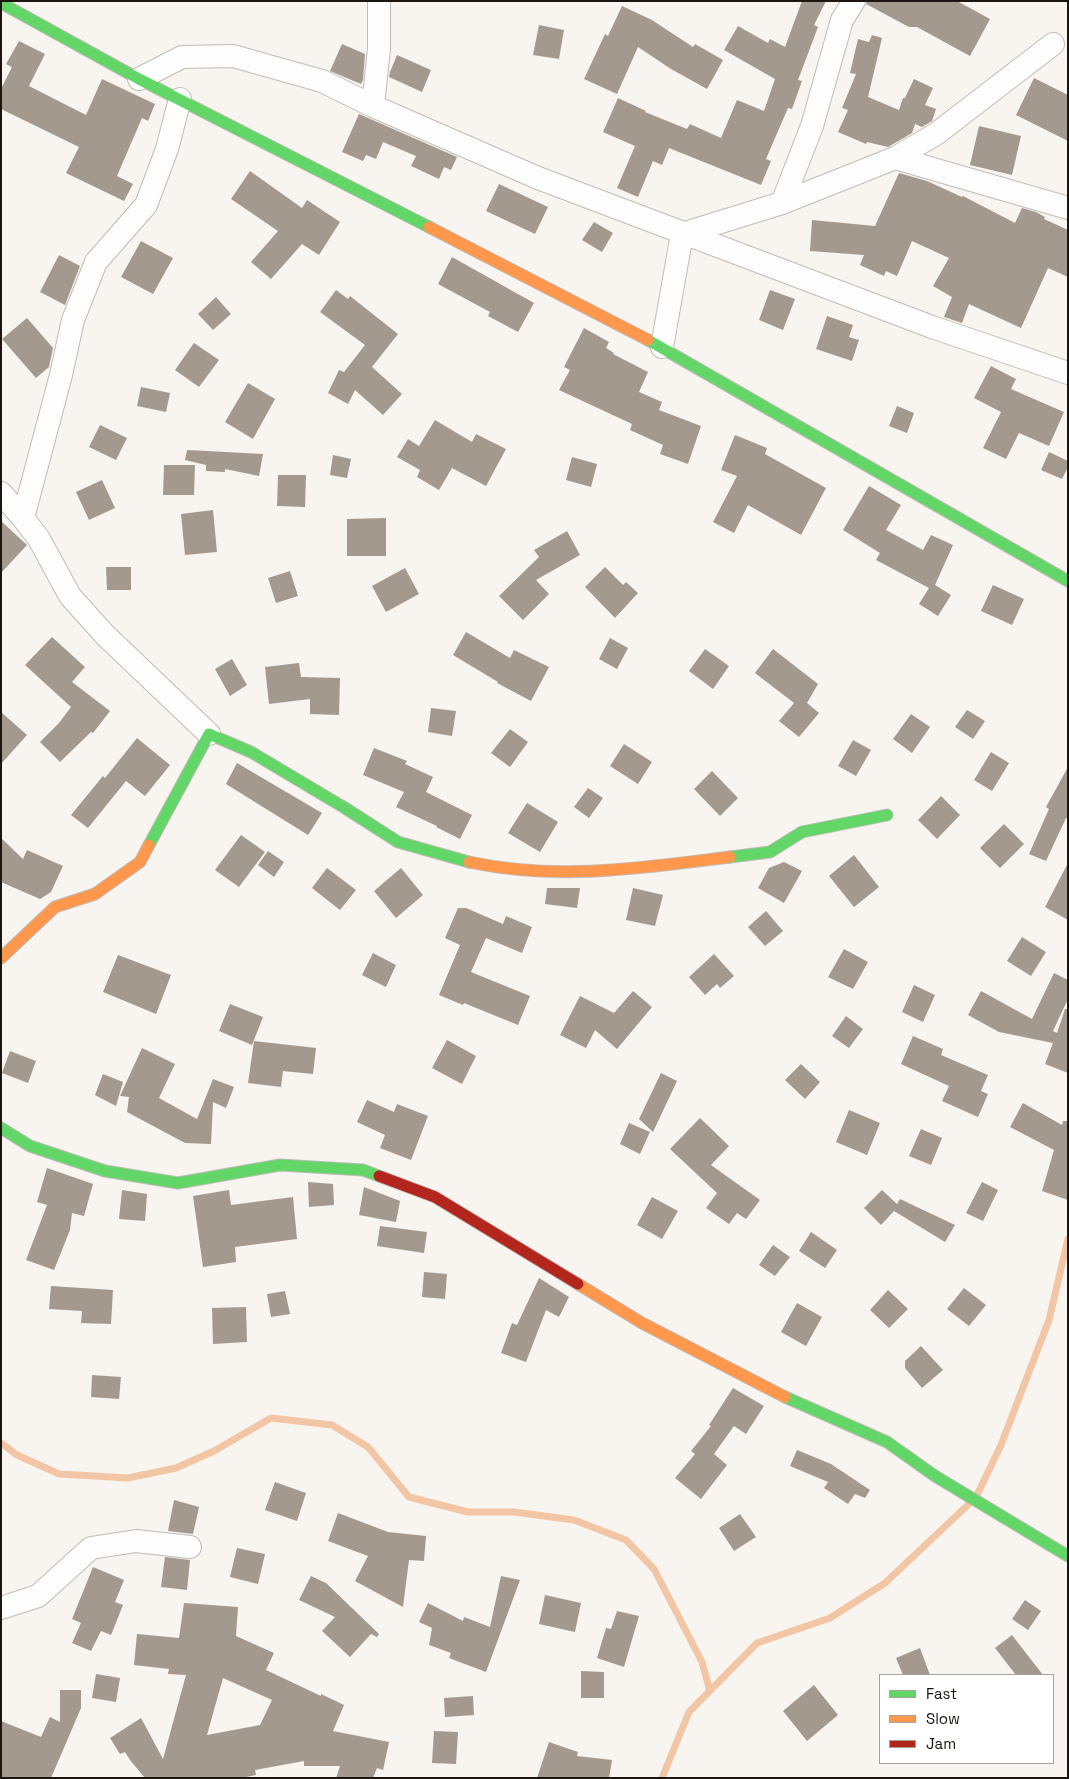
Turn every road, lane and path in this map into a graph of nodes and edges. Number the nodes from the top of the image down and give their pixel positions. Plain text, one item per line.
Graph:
1 (379, 1) edge
2 (854, 1) edge
3 (1, 3) edge
4 (1054, 44) dead end
5 (139, 79) junction
6 (180, 99) junction
7 (372, 106) junction
8 (895, 158) junction
9 (782, 203) junction
10 (1068, 208) edge
11 (682, 234) junction
12 (662, 347) junction
13 (1068, 373) edge
14 (1, 493) edge
15 (23, 518) junction
16 (1068, 581) edge
17 (209, 734) junction
18 (887, 815) dead end
19 (5, 948) edge
20 (1, 1128) edge
21 (190, 1547) dead end
22 (1068, 1556) edge
23 (1, 1608) edge

1 - 7 street
2 - 9 street
3 - 5 street
4 - 8 street
5 - 6 street
5 - 7 street
6 - 12 street
6 - 15 street
7 - 11 street
8 - 9 street
8 - 10 street
9 - 11 street
11 - 12 street
11 - 13 street
12 - 16 street
14 - 15 street
15 - 17 street
17 - 18 street
17 - 19 street
20 - 22 street
21 - 23 street

